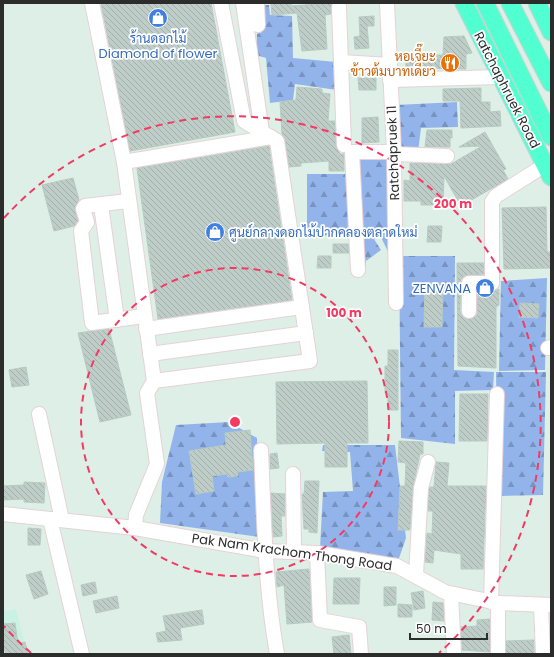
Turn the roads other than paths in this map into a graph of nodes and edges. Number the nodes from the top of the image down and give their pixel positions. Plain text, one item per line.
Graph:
1 (92, 3) edge
2 (221, 3) edge
3 (242, 3) edge
4 (257, 3) edge
5 (387, 3) edge
6 (464, 3) edge
7 (537, 3) edge
8 (339, 7) dead end
9 (512, 7) edge
10 (488, 10) edge
11 (258, 25) dead end
12 (551, 32) edge
13 (341, 62) junction
14 (390, 65) junction
15 (500, 77) junction
16 (390, 80) junction
17 (551, 83) edge
18 (267, 134) junction
19 (551, 137) edge
20 (344, 145) dead end
21 (394, 153) junction
22 (447, 156) dead end
23 (124, 162) junction
24 (548, 171) edge
25 (128, 201) junction
26 (101, 205) junction
27 (358, 270) dead end
28 (396, 303) dead end
29 (302, 307) junction
30 (469, 311) dead end
31 (117, 320) junction
32 (145, 323) junction
33 (306, 333) junction
34 (150, 354) junction
35 (154, 381) junction
36 (497, 394) dead end
37 (40, 414) dead end
38 (262, 450) dead end
39 (428, 462) dead end
40 (293, 474) dead end
41 (3, 514) edge
42 (56, 520) junction
43 (135, 528) junction
44 (265, 551) junction
45 (294, 552) junction
46 (317, 553) junction
47 (416, 575) junction
48 (451, 594) junction
49 (494, 603) junction
50 (546, 605) edge
51 (82, 654) edge
52 (277, 654) edge
53 (361, 654) edge
54 (454, 654) edge
55 (498, 654) edge
56 (543, 654) edge

1 - 23 street
2 - 18 street
3 - 18 street
4 - 11 street
5 - 14 street, Ratchapruek 11
6 - 15 main road, Ratchaphruek Road
7 - 12 main road
8 - 13 street
9 - 17 main road
10 - 19 main road, Ratchaphruek Road
13 - 14 street
13 - 20 street
14 - 16 street, Ratchapruek 11
15 - 16 street
15 - 24 main road, Ratchaphruek Road
16 - 21 street, Ratchapruek 11
18 - 23 street
18 - 29 street
21 - 22 street
21 - 27 street
21 - 28 street, Ratchapruek 11
23 - 25 street
24 - 30 street
25 - 26 street
25 - 32 street
26 - 31 street
26 - 31 street
29 - 32 street
29 - 33 street
31 - 32 street
32 - 34 street
33 - 34 street
33 - 35 street
34 - 35 street
35 - 43 street
36 - 49 street
37 - 42 street
38 - 44 street
39 - 47 street
40 - 45 street
41 - 42 street, Pak Nam Krachom Thong Road
42 - 43 street, Pak Nam Krachom Thong Road
42 - 51 street
43 - 44 street, Pak Nam Krachom Thong Road
44 - 45 street, Pak Nam Krachom Thong Road
44 - 52 street
45 - 46 street, Pak Nam Krachom Thong Road
46 - 47 street, Pak Nam Krachom Thong Road
46 - 53 street
47 - 48 street, Pak Nam Krachom Thong Road
48 - 49 street, Pak Nam Krachom Thong Road
48 - 54 street
49 - 50 street, Pak Nam Krachom Thong Road
49 - 55 street
50 - 56 street

